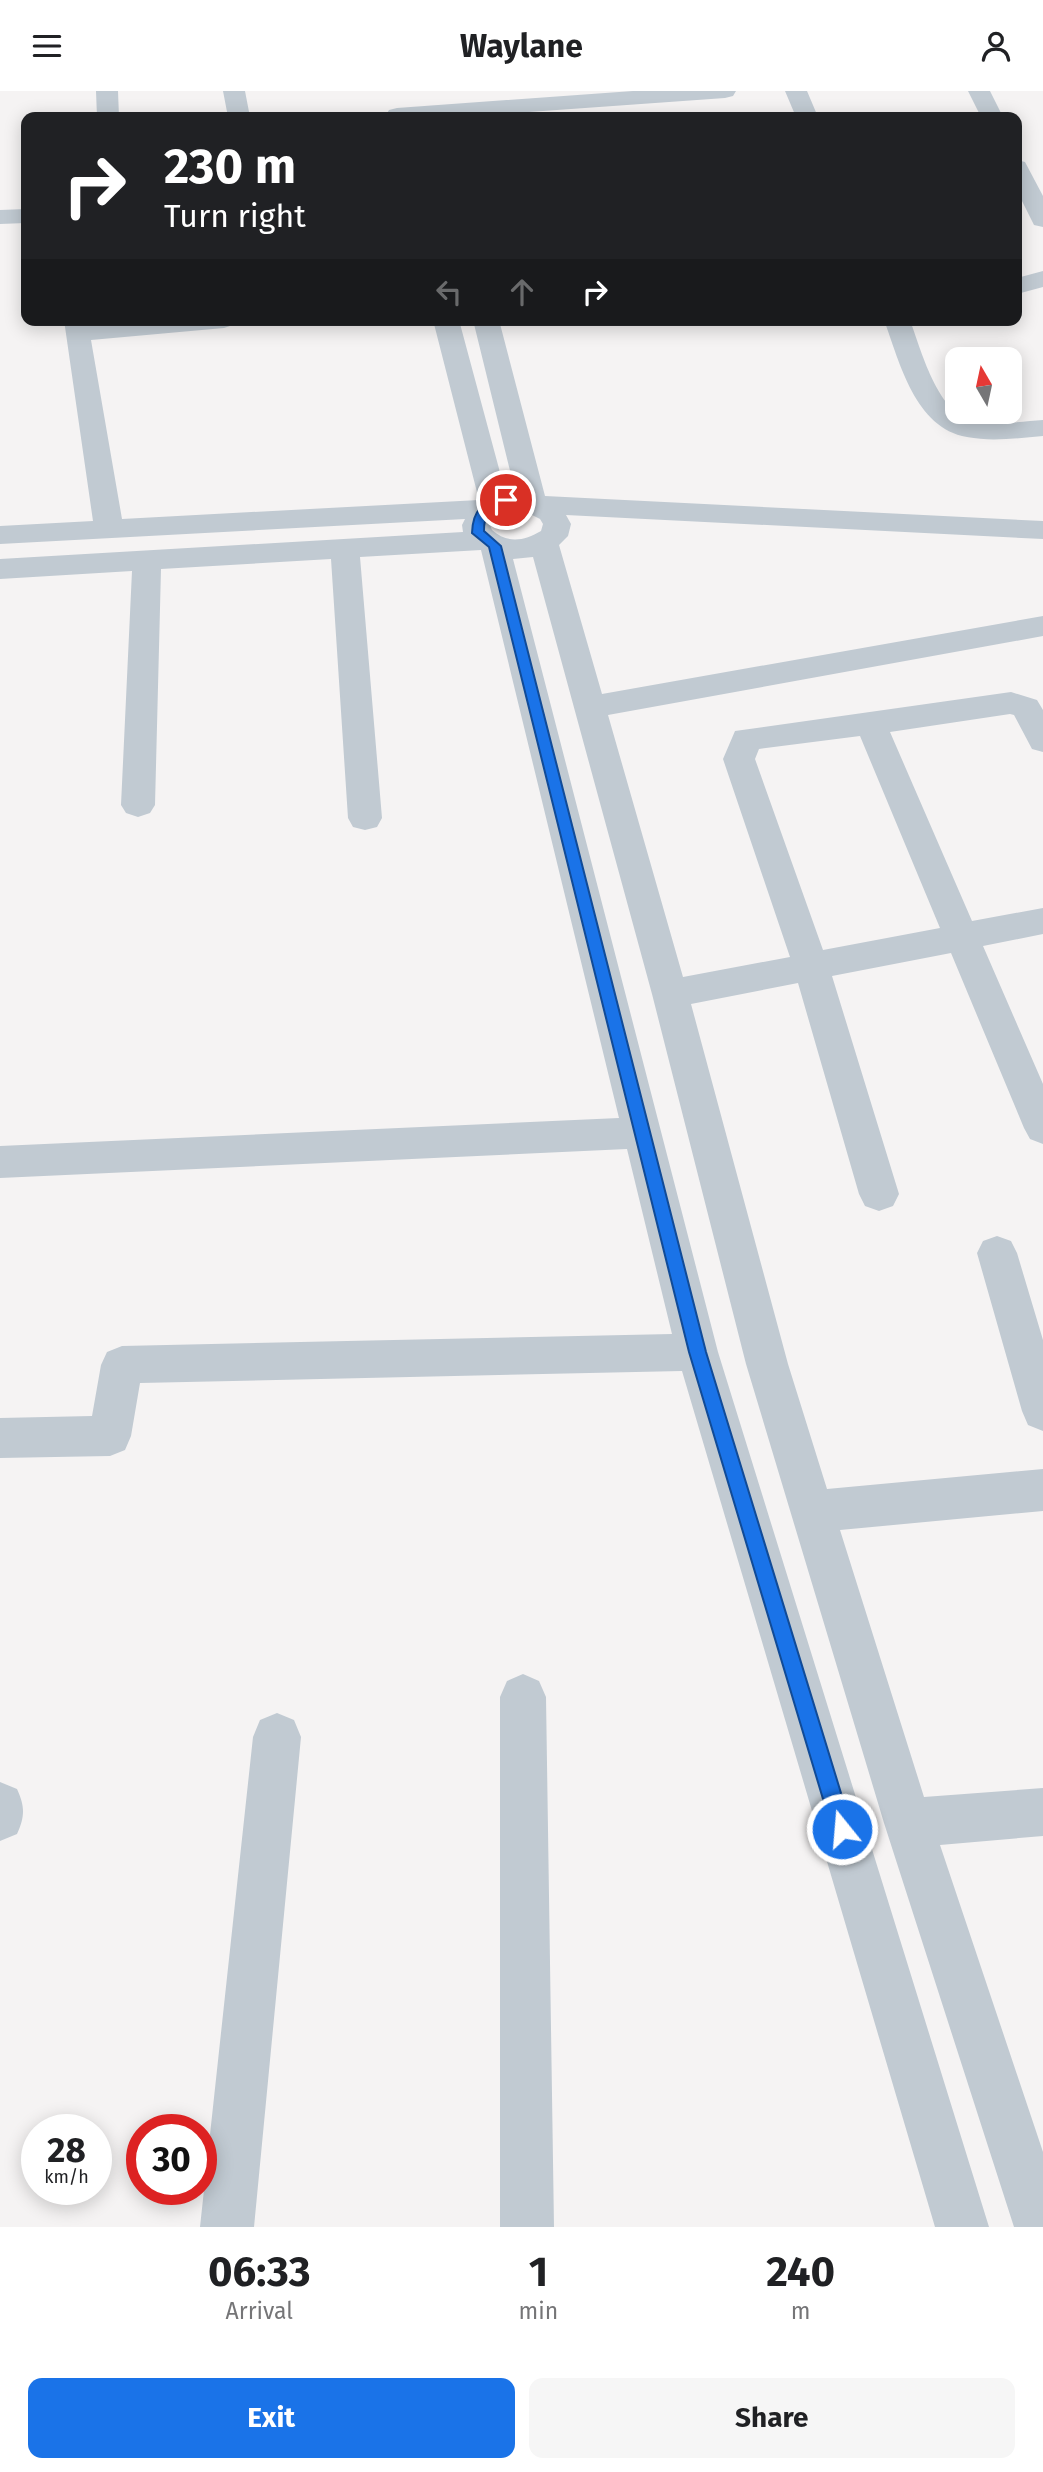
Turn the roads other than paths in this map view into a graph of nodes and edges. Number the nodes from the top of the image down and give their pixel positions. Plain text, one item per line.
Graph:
1 (107, 91) edge
2 (234, 91) edge
3 (391, 91) edge
4 (725, 91) edge
5 (796, 91) edge
6 (979, 91) edge
7 (719, 92) edge
8 (430, 107) edge
9 (591, 109) edge
10 (108, 112) edge
11 (238, 112) edge
12 (396, 112) edge
13 (412, 112) edge
14 (726, 112) edge
15 (805, 112) edge
16 (990, 112) edge
17 (1022, 177) edge
18 (21, 216) edge
19 (0, 217) edge
20 (1043, 220) edge
21 (1043, 279) edge
22 (1022, 285) edge
23 (98, 326) edge
24 (447, 326) edge
25 (487, 326) edge
26 (899, 326) edge
27 (77, 327) edge
28 (1043, 428) edge
29 (544, 519) junction
30 (490, 525) junction
31 (109, 529) junction
32 (1043, 530) edge
33 (0, 535) edge
34 (345, 548) junction
35 (1043, 556) edge
36 (147, 559) junction
37 (0, 569) edge
38 (1043, 626) edge
39 (589, 707) junction
40 (871, 724) junction
41 (1043, 741) edge
42 (138, 805) dead end
43 (365, 818) dead end
44 (1043, 922) edge
45 (963, 939) junction
46 (811, 967) junction
47 (670, 994) junction
48 (1043, 1128) edge
49 (642, 1133) junction
50 (0, 1161) edge
51 (879, 1194) dead end
52 (997, 1253) dead end
53 (697, 1352) junction
54 (1043, 1411) edge
55 (0, 1438) edge
56 (1043, 1490) edge
57 (814, 1511) junction
58 (523, 1697) dead end
59 (277, 1737) dead end
60 (0, 1807) edge
61 (1043, 1812) edge
62 (0, 1817) edge
63 (908, 1823) junction
64 (227, 2227) edge
65 (527, 2227) edge
66 (962, 2227) edge
67 (1041, 2227) edge

1 - 10 street
2 - 11 street
3 - 12 street
4 - 7 street
5 - 15 street
6 - 16 street
7 - 9 street
7 - 14 street
8 - 9 street
8 - 13 street
17 - 20 street
18 - 19 street
21 - 22 street
23 - 27 street
24 - 30 street
25 - 29 street
26 - 28 street
27 - 31 street
29 - 30 street
29 - 30 street
29 - 32 street
29 - 35 street
29 - 39 street
30 - 31 street
30 - 34 street
30 - 49 street
31 - 33 street
34 - 36 street
34 - 43 street
36 - 37 street
36 - 42 street
38 - 39 street
39 - 47 street
40 - 41 street
40 - 45 street
40 - 46 street
44 - 45 street
45 - 46 street
45 - 48 street
46 - 47 street
46 - 51 street
47 - 57 street
49 - 50 street
49 - 53 street
52 - 54 street
53 - 55 street
53 - 66 street
56 - 57 street
57 - 63 street
58 - 65 street
59 - 64 street
60 - 62 street
61 - 63 street
63 - 67 street

